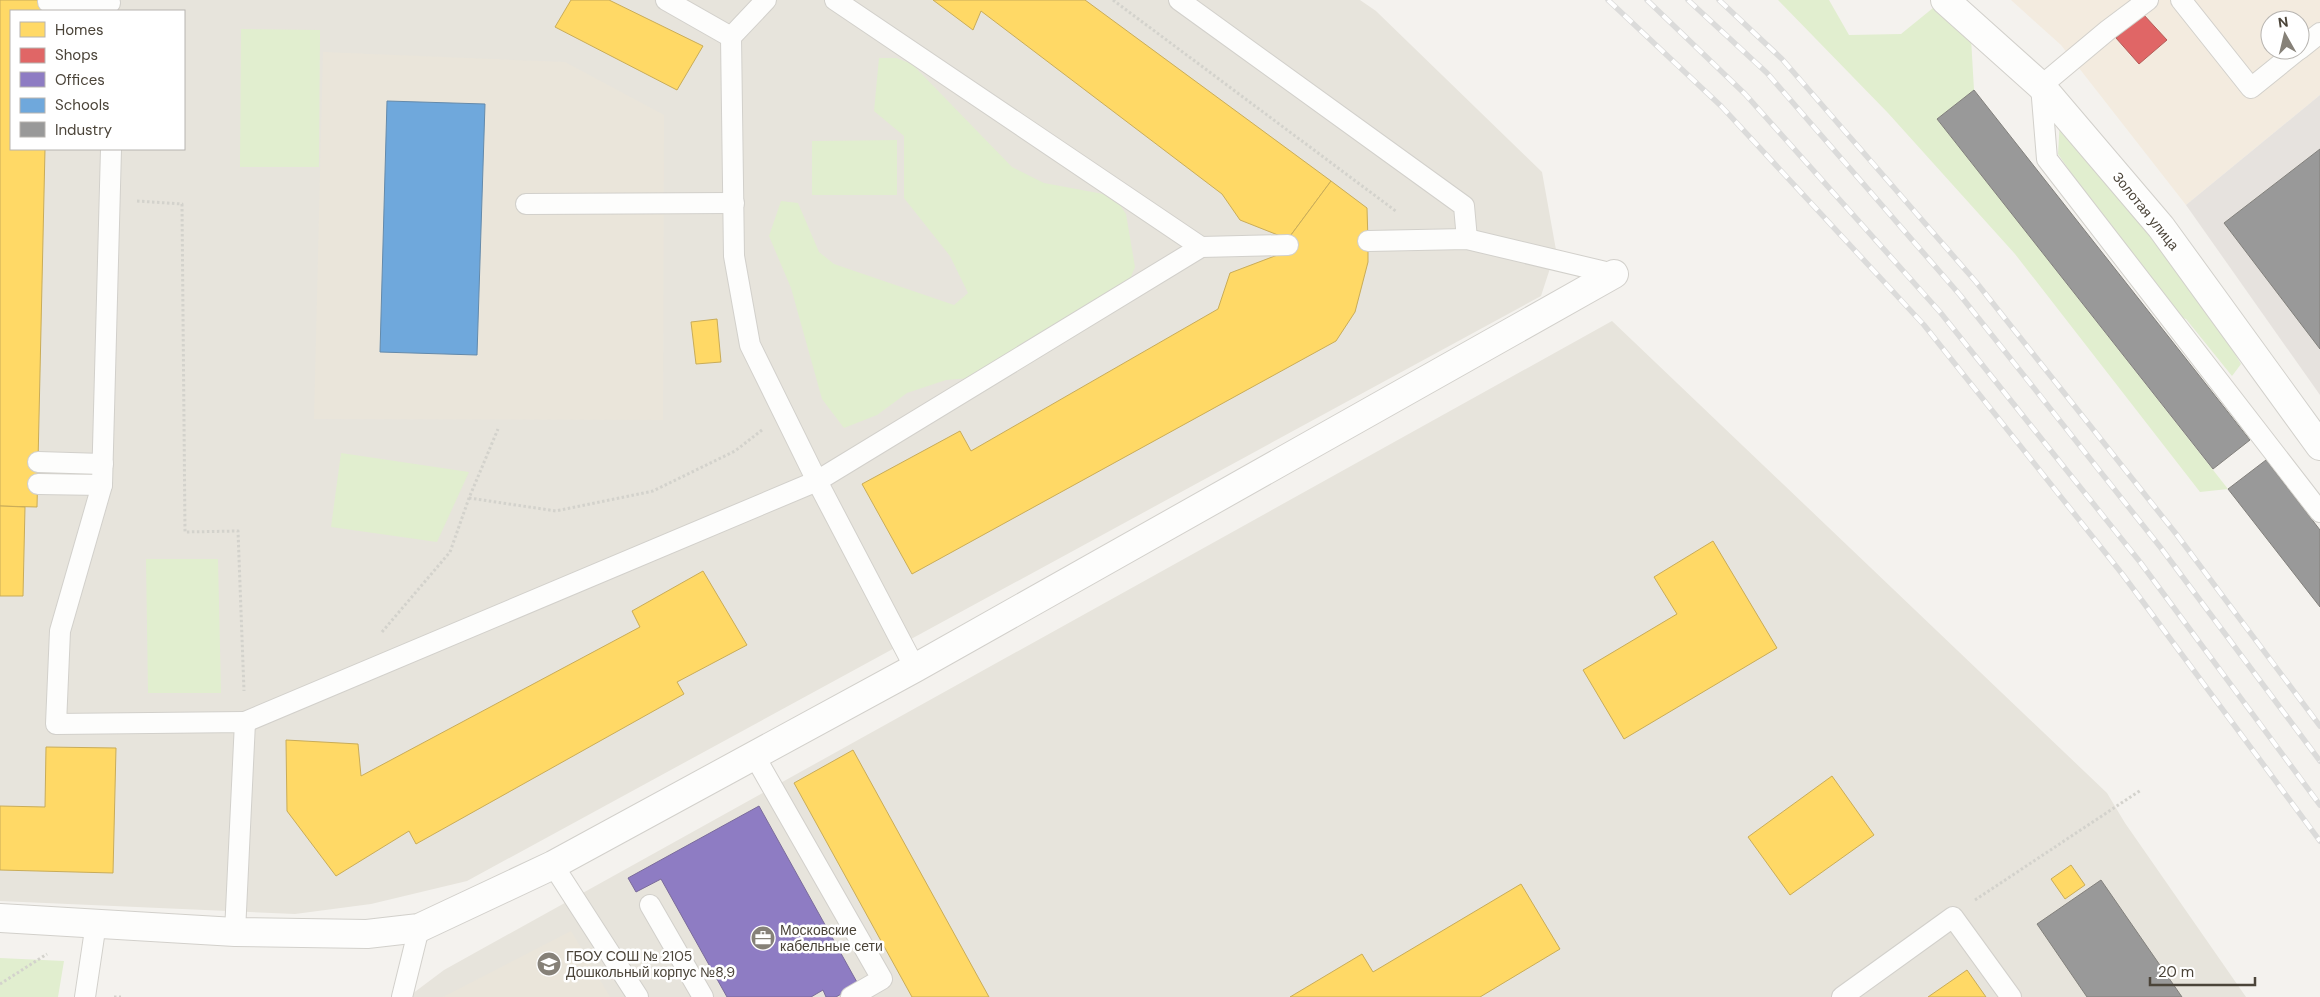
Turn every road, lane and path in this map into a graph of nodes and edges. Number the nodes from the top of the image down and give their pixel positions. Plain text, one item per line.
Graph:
1 (666, 0) edge
2 (766, 0) edge
3 (836, 0) edge
4 (1113, 0) edge
5 (1179, 0) edge
6 (1945, 0) edge
7 (2148, 0) edge
8 (2181, 0) edge
9 (48, 2) dead end
10 (110, 5) edge
11 (2320, 33) edge
12 (731, 37) junction
13 (2310, 41) edge
14 (2285, 60) edge
15 (2041, 86) junction
16 (111, 150) edge
17 (111, 200) junction
18 (734, 203) junction
19 (526, 204) dead end
20 (1467, 239) junction
21 (1403, 240) junction
22 (1368, 241) dead end
23 (1288, 245) dead end
24 (1201, 247) junction
25 (1614, 274) joint
26 (784, 413) junction
27 (498, 429) dead end
28 (2320, 446) edge
29 (38, 462) dead end
30 (103, 464) junction
31 (816, 481) junction
32 (38, 484) dead end
33 (102, 485) junction
34 (469, 498) junction
35 (2320, 512) edge
36 (375, 639) dead end
37 (916, 668) junction
38 (245, 722) junction
39 (754, 755) junction
40 (2141, 790) dead end
41 (553, 865) junction
42 (1979, 897) dead end
43 (650, 905) dead end
44 (0, 918) edge
45 (96, 923) junction
46 (419, 928) junction
47 (236, 932) junction
48 (1847, 995) edge
49 (85, 997) edge
50 (402, 997) edge
51 (638, 997) edge
52 (703, 997) edge
53 (851, 997) edge
54 (2011, 997) edge

1 - 12 lane
2 - 12 lane
3 - 24 lane
4 - 21 path
5 - 20 lane
6 - 15 street, Золотая улица
7 - 15 lane
8 - 14 lane
9 - 10 lane
11 - 13 lane
12 - 18 lane
15 - 28 street, Золотая улица
15 - 35 lane
16 - 17 lane
17 - 30 lane
17 - 38 path
18 - 19 lane
18 - 26 lane
20 - 21 lane
20 - 25 lane
21 - 22 lane
23 - 24 lane
24 - 31 lane
25 - 37 street
26 - 31 lane
26 - 34 path
27 - 34 path
29 - 30 lane
30 - 33 lane
31 - 37 lane
31 - 38 lane
32 - 33 lane
33 - 38 lane
34 - 36 path
37 - 39 street
38 - 47 lane
39 - 41 street
39 - 53 lane
40 - 42 path
41 - 46 street
41 - 51 lane
43 - 52 lane
44 - 45 street
45 - 47 street
45 - 49 lane
46 - 47 street
46 - 50 lane
48 - 54 lane

